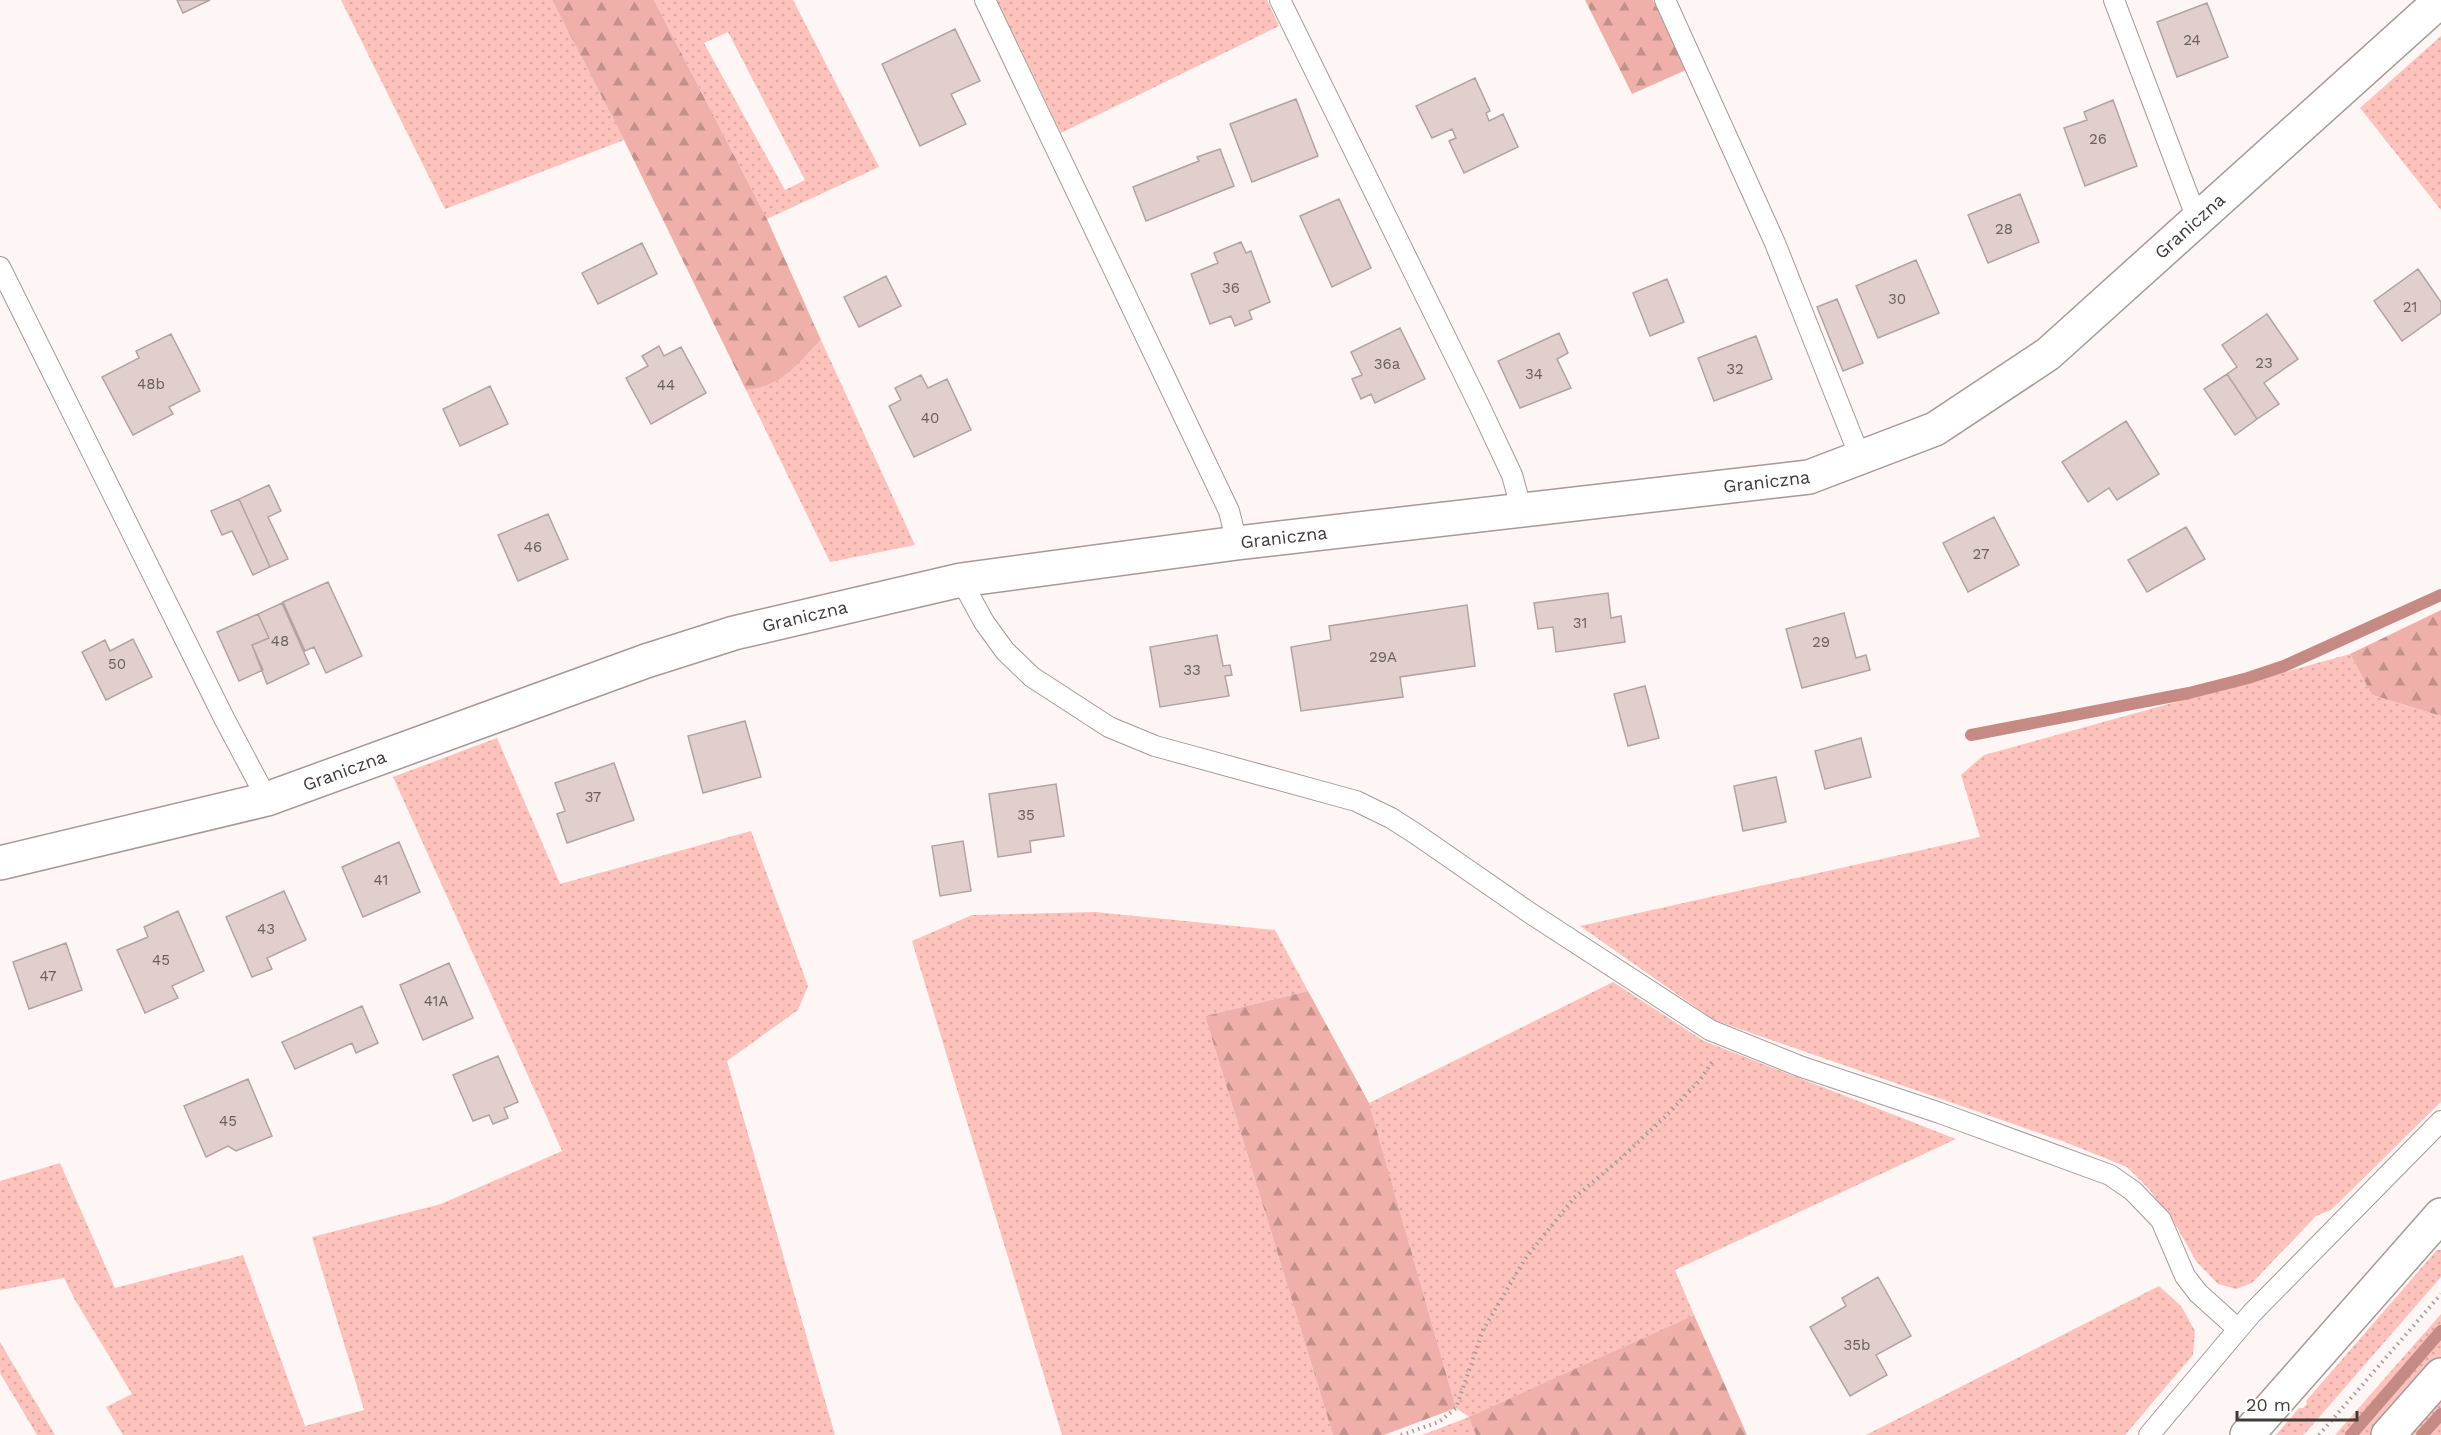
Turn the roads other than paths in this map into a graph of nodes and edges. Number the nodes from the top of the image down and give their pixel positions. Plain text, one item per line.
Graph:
1 (985, 0) edge
2 (1281, 0) edge
3 (1665, 0) edge
4 (2114, 0) edge
5 (2441, 0) edge
6 (2198, 219) junction
7 (0, 267) edge
8 (1860, 458) junction
9 (1521, 510) junction
10 (1237, 543) junction
11 (961, 580) junction
12 (267, 799) junction
13 (0, 863) edge
14 (2441, 1121) edge
15 (2441, 1215) edge
16 (2238, 1329) junction
17 (2441, 1375) edge
18 (2149, 1435) edge
19 (2247, 1435) edge
20 (2388, 1435) edge

1 - 10 lane
2 - 9 lane
3 - 8 lane
4 - 6 lane
5 - 6 street, Graniczna
6 - 8 street, Graniczna
7 - 12 lane
8 - 9 street, Graniczna
9 - 10 street, Graniczna
10 - 11 street, Graniczna
11 - 12 street, Graniczna
11 - 16 lane
12 - 13 street, Graniczna
14 - 16 lane
15 - 19 street
16 - 18 lane
17 - 20 street

